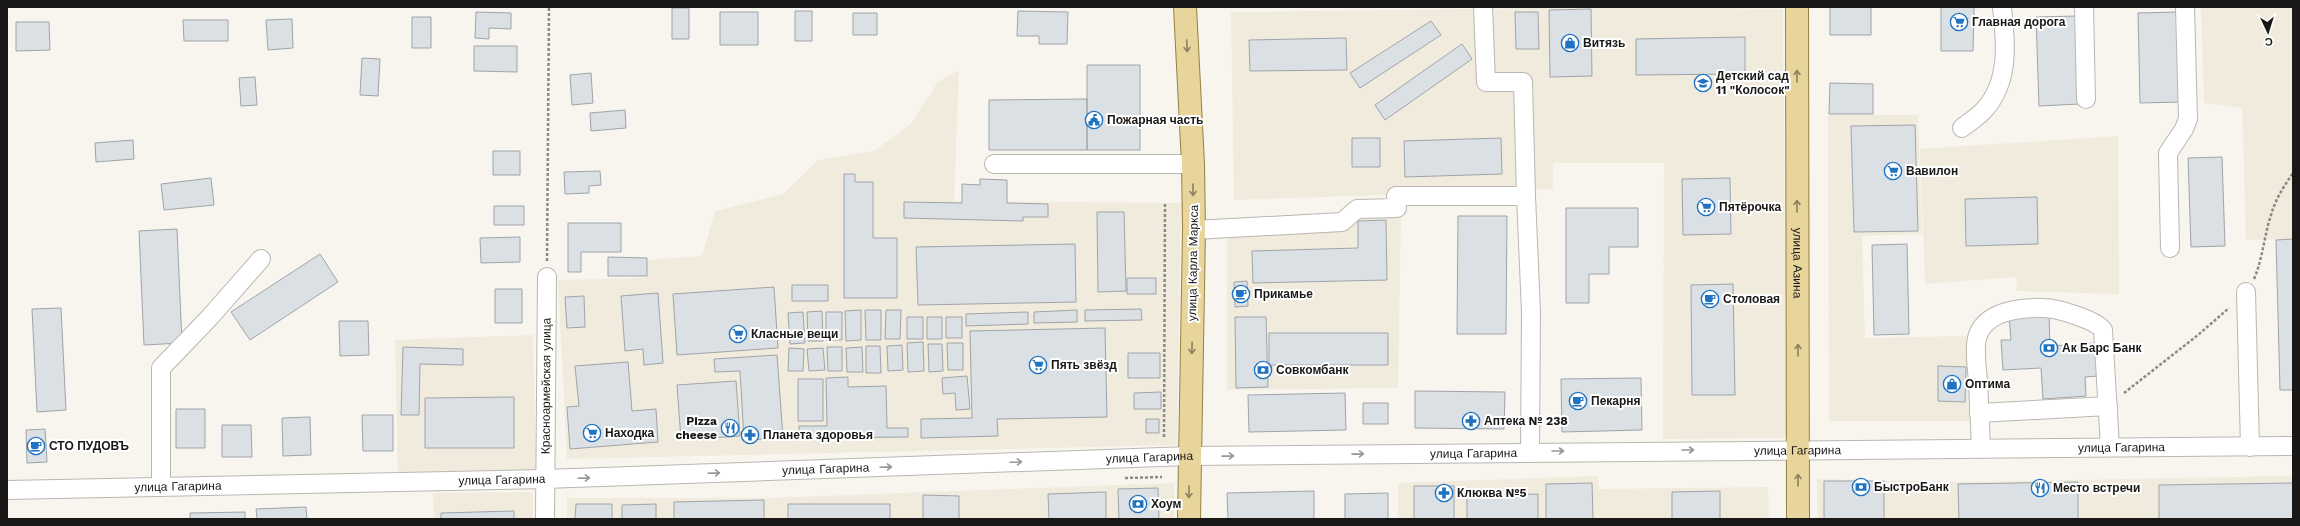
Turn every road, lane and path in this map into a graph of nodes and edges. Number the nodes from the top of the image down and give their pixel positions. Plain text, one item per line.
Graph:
1 (549, 7) edge
2 (1185, 7) edge
3 (1483, 7) edge
4 (1797, 7) edge
5 (2002, 7) edge
6 (2084, 7) edge
7 (2184, 7) edge
8 (2086, 99) dead end
9 (1962, 128) dead end
10 (994, 164) dead end
11 (1193, 164) junction
12 (2293, 174) edge
13 (1526, 196) junction
14 (1165, 202) dead end
15 (1194, 230) junction
16 (2170, 248) dead end
17 (260, 259) dead end
18 (547, 277) joint
19 (2246, 292) junction
20 (2108, 406) junction
21 (1979, 413) junction
22 (1164, 437) dead end
23 (2250, 446) junction
24 (2293, 446) edge
25 (2110, 447) junction
26 (1981, 448) junction
27 (1798, 450) junction
28 (1530, 452) junction
29 (1189, 456) junction
30 (545, 479) junction
31 (161, 487) junction
32 (7, 490) edge
33 (545, 519) edge
34 (1188, 519) edge
35 (1798, 519) edge

1 - 18 path
2 -> 11 main road, улица Карла Маркса
3 - 13 street
27 -> 4 main road, улица Азина
5 - 9 street
6 - 8 street
7 - 16 street
10 - 11 street
11 -> 15 main road, улица Карла Маркса
12 - 19 path
13 - 15 street
13 - 28 street
14 - 22 path
15 -> 29 main road, улица Карла Маркса
17 - 31 street
18 - 30 street, Красноармейская улица
19 - 20 path
19 - 23 street
20 - 21 street
20 - 21 street
20 - 25 street
21 - 26 street
23 - 24 street, улица Гагарина
23 - 25 street, улица Гагарина
25 - 26 street, улица Гагарина
26 - 27 street, улица Гагарина
28 -> 27 street, улица Гагарина
35 -> 27 main road, улица Азина
29 -> 28 street, улица Гагарина
30 -> 29 street, улица Гагарина
29 -> 34 main road, улица Карла Маркса
30 - 31 street, улица Гагарина
30 - 33 street, Красноармейская улица
31 - 32 street, улица Гагарина

